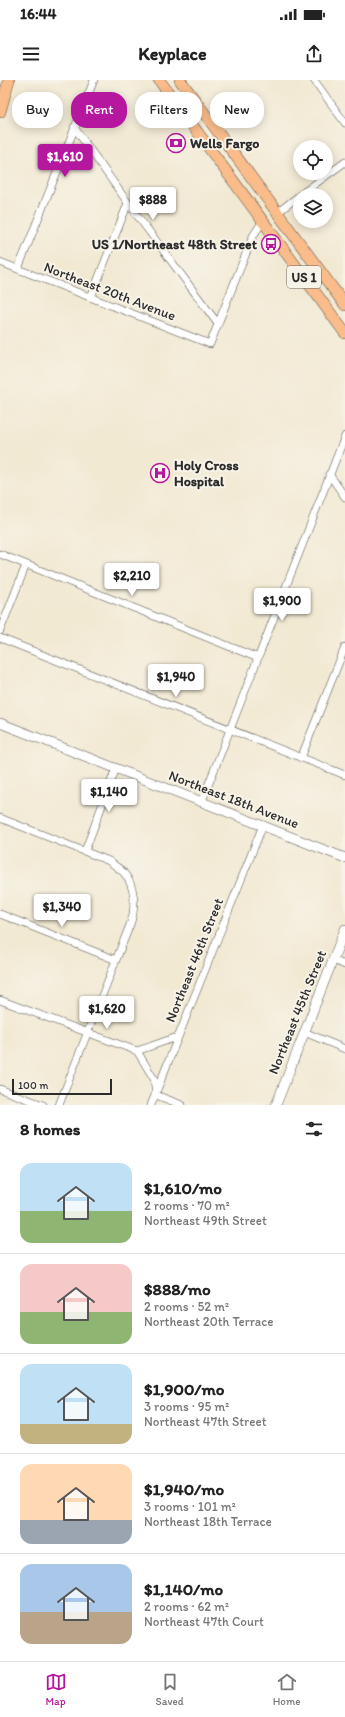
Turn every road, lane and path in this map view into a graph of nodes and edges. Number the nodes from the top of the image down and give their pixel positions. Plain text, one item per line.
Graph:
1 (9, 80) edge
2 (94, 80) edge
3 (159, 80) edge
4 (180, 80) edge
5 (314, 80) edge
6 (89, 92) edge
7 (168, 92) edge
8 (0, 112) edge
9 (345, 123) edge
10 (74, 128) edge
11 (75, 128) edge
12 (196, 128) edge
13 (197, 128) edge
14 (218, 133) junction
15 (345, 162) edge
16 (310, 188) edge
17 (245, 195) junction
18 (293, 200) edge
19 (128, 202) junction
20 (277, 213) junction
21 (263, 221) junction
22 (295, 237) junction
23 (0, 262) edge
24 (18, 269) junction
25 (91, 297) junction
26 (345, 305) edge
27 (218, 324) junction
28 (345, 333) edge
29 (345, 436) edge
30 (329, 474) junction
31 (345, 497) edge
32 (0, 554) edge
33 (26, 565) junction
34 (0, 631) edge
35 (0, 638) edge
36 (345, 647) edge
37 (258, 658) junction
38 (0, 723) edge
39 (231, 730) junction
40 (301, 758) junction
41 (116, 768) junction
42 (345, 774) edge
43 (202, 801) junction
44 (0, 818) edge
45 (263, 825) junction
46 (85, 851) junction
47 (345, 858) edge
48 (0, 914) edge
49 (345, 929) edge
50 (116, 960) junction
51 (333, 960) junction
52 (345, 965) edge
53 (0, 1000) edge
54 (304, 1032) junction
55 (87, 1033) junction
56 (177, 1037) junction
57 (345, 1049) edge
58 (137, 1051) junction
59 (0, 1089) edge
60 (156, 1095) junction
61 (42, 1105) edge
62 (59, 1105) edge
63 (151, 1105) edge
64 (182, 1105) edge
65 (276, 1105) edge

1 - 8 main road
2 - 6 street
3 - 7 main road, US 1
4 - 14 main road, US 1
5 - 9 street
10 - 24 street
11 - 19 street
12 - 17 main road, US 1
13 - 14 main road
14 - 20 main road, US 1
15 - 16 street
17 - 20 main road
17 - 21 main road, US 1
18 - 20 street
19 - 25 street
19 - 27 street
20 - 22 main road, US 1
21 - 22 main road
21 - 27 street
21 - 28 main road, US 1
22 - 26 main road, US 1
23 - 24 street, Northeast 20th Avenue
24 - 25 street, Northeast 20th Avenue
25 - 27 street, Northeast 20th Avenue
29 - 30 street
30 - 31 street
30 - 37 street
32 - 33 street
33 - 34 street
33 - 37 street
35 - 39 street
36 - 40 street
37 - 39 street
38 - 41 street, Northeast 18th Avenue
39 - 40 street
39 - 43 street
40 - 42 street
41 - 43 street, Northeast 18th Avenue
41 - 46 street
43 - 45 street, Northeast 18th Avenue
44 - 46 street
45 - 47 street, Northeast 18th Avenue
45 - 56 street, Northeast 46th Street
46 - 50 street
48 - 50 street
49 - 51 street, Northeast 45th Street
50 - 55 street
51 - 52 street
51 - 54 street, Northeast 45th Street
53 - 55 street
54 - 57 street
54 - 65 street, Northeast 45th Street
55 - 58 street
55 - 62 street
56 - 58 street
56 - 60 street, Northeast 46th Street
58 - 60 street
59 - 61 street
60 - 63 street, Northeast 46th Street
60 - 64 street

